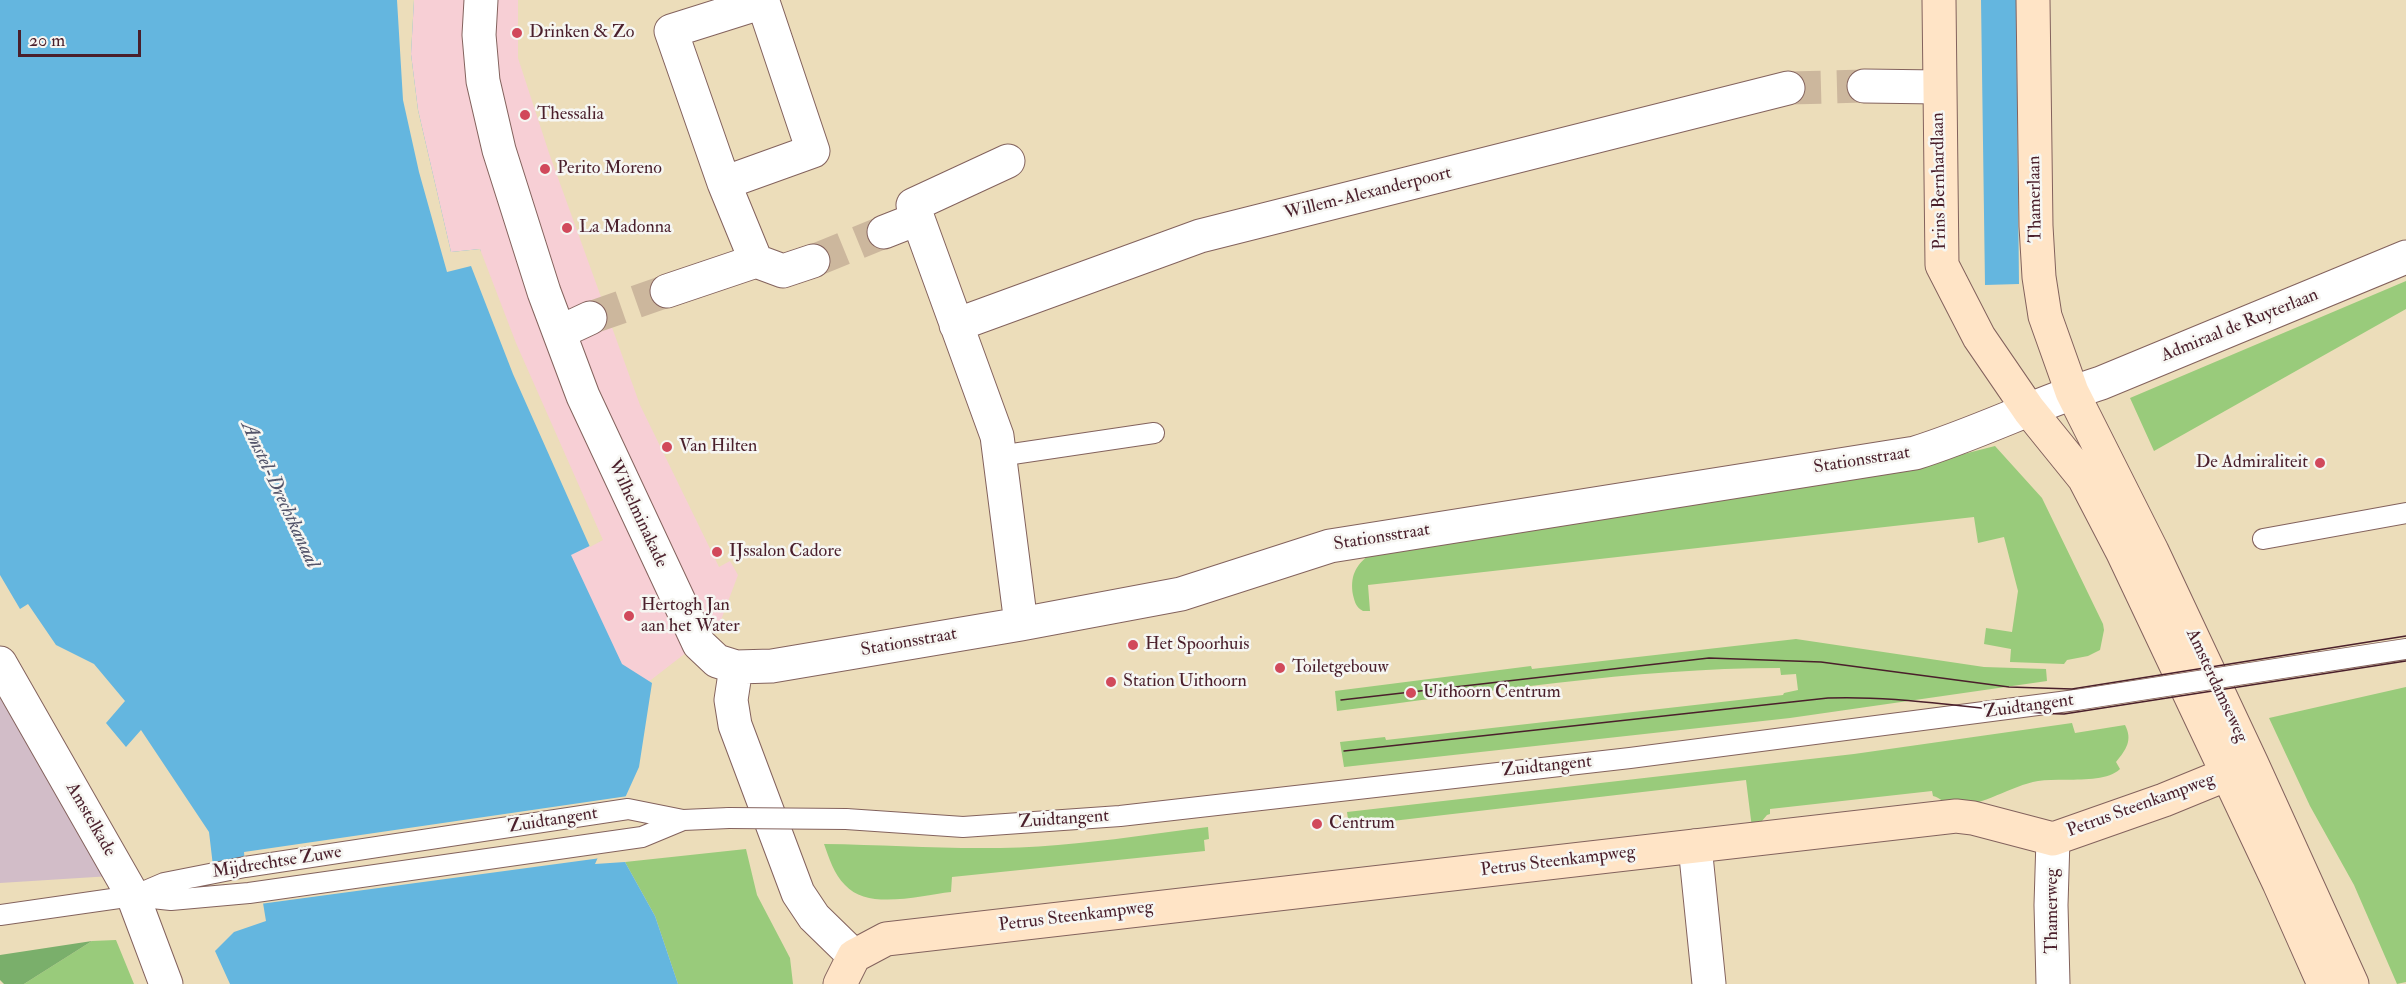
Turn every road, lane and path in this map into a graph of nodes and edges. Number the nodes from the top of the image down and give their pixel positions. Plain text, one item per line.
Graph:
1 (482, 0) edge
2 (1939, 0) edge
3 (2033, 0) edge
4 (762, 1) edge
5 (1864, 86) tunnel mouth
6 (1939, 87) junction
7 (1788, 88) tunnel mouth
8 (1008, 161) dead end
9 (724, 183) junction
10 (917, 219) junction
11 (884, 232) tunnel mouth
12 (2406, 258) edge
13 (756, 261) junction
14 (813, 261) tunnel mouth
15 (667, 291) tunnel mouth
16 (590, 318) tunnel mouth
17 (956, 325) junction
18 (560, 332) junction
19 (2072, 392) junction
20 (2029, 410) junction
21 (1155, 433) dead end
22 (999, 456) junction
23 (2406, 513) edge
24 (2264, 539) dead end
25 (1021, 624) junction
26 (2406, 649) edge
27 (0, 663) edge
28 (736, 667) junction
29 (2239, 769) junction
30 (683, 820) junction
31 (2053, 839) junction
32 (422, 841) joint
33 (1695, 846) junction
34 (426, 868) joint
35 (134, 896) junction
36 (0, 915) edge
37 (847, 970) edge
38 (166, 984) edge
39 (1709, 984) edge
40 (2053, 984) edge
41 (2324, 984) edge
42 (2352, 984) edge

1 - 18 street, Wilhelminakade
2 - 6 street, Prins Bernhardlaan
3 - 19 street, Thamerlaan
4 - 9 street
4 - 9 street
5 - 6 street
6 - 20 street, Prins Bernhardlaan
7 - 17 street, Willem-Alexanderpoort
8 - 10 street
9 - 13 street
10 - 11 street
10 - 17 street
12 - 19 street, Admiraal de Ruyterlaan
13 - 14 street
13 - 15 street
16 - 18 street
17 - 22 street
18 - 28 street, Wilhelminakade
19 - 20 street, Admiraal de Ruyterlaan
19 - 29 street, Amsterdamseweg
20 - 25 street, Stationsstraat
20 - 29 street, Amsterdamseweg
21 - 22 lane
22 - 25 street
23 - 24 lane
25 - 28 street, Stationsstraat
26 - 30 lane, Zuidtangent, bridge
27 - 35 street, Amstelkade
28 - 37 street
29 - 31 street, Petrus Steenkampweg
29 - 41 street, Amsterdamseweg
29 - 42 street, Amsterdamseweg
30 - 32 lane, Zuidtangent
30 - 34 lane, Zuidtangent
31 - 33 street, Petrus Steenkampweg
31 - 40 street, Thamerweg
32 - 35 lane, Mijdrechtse Zuwe
33 - 37 street, Petrus Steenkampweg
33 - 39 street
34 - 35 lane, Mijdrechtse Zuwe
35 - 36 lane, Mijdrechtse Zuwe
35 - 38 street, Amstelkade

